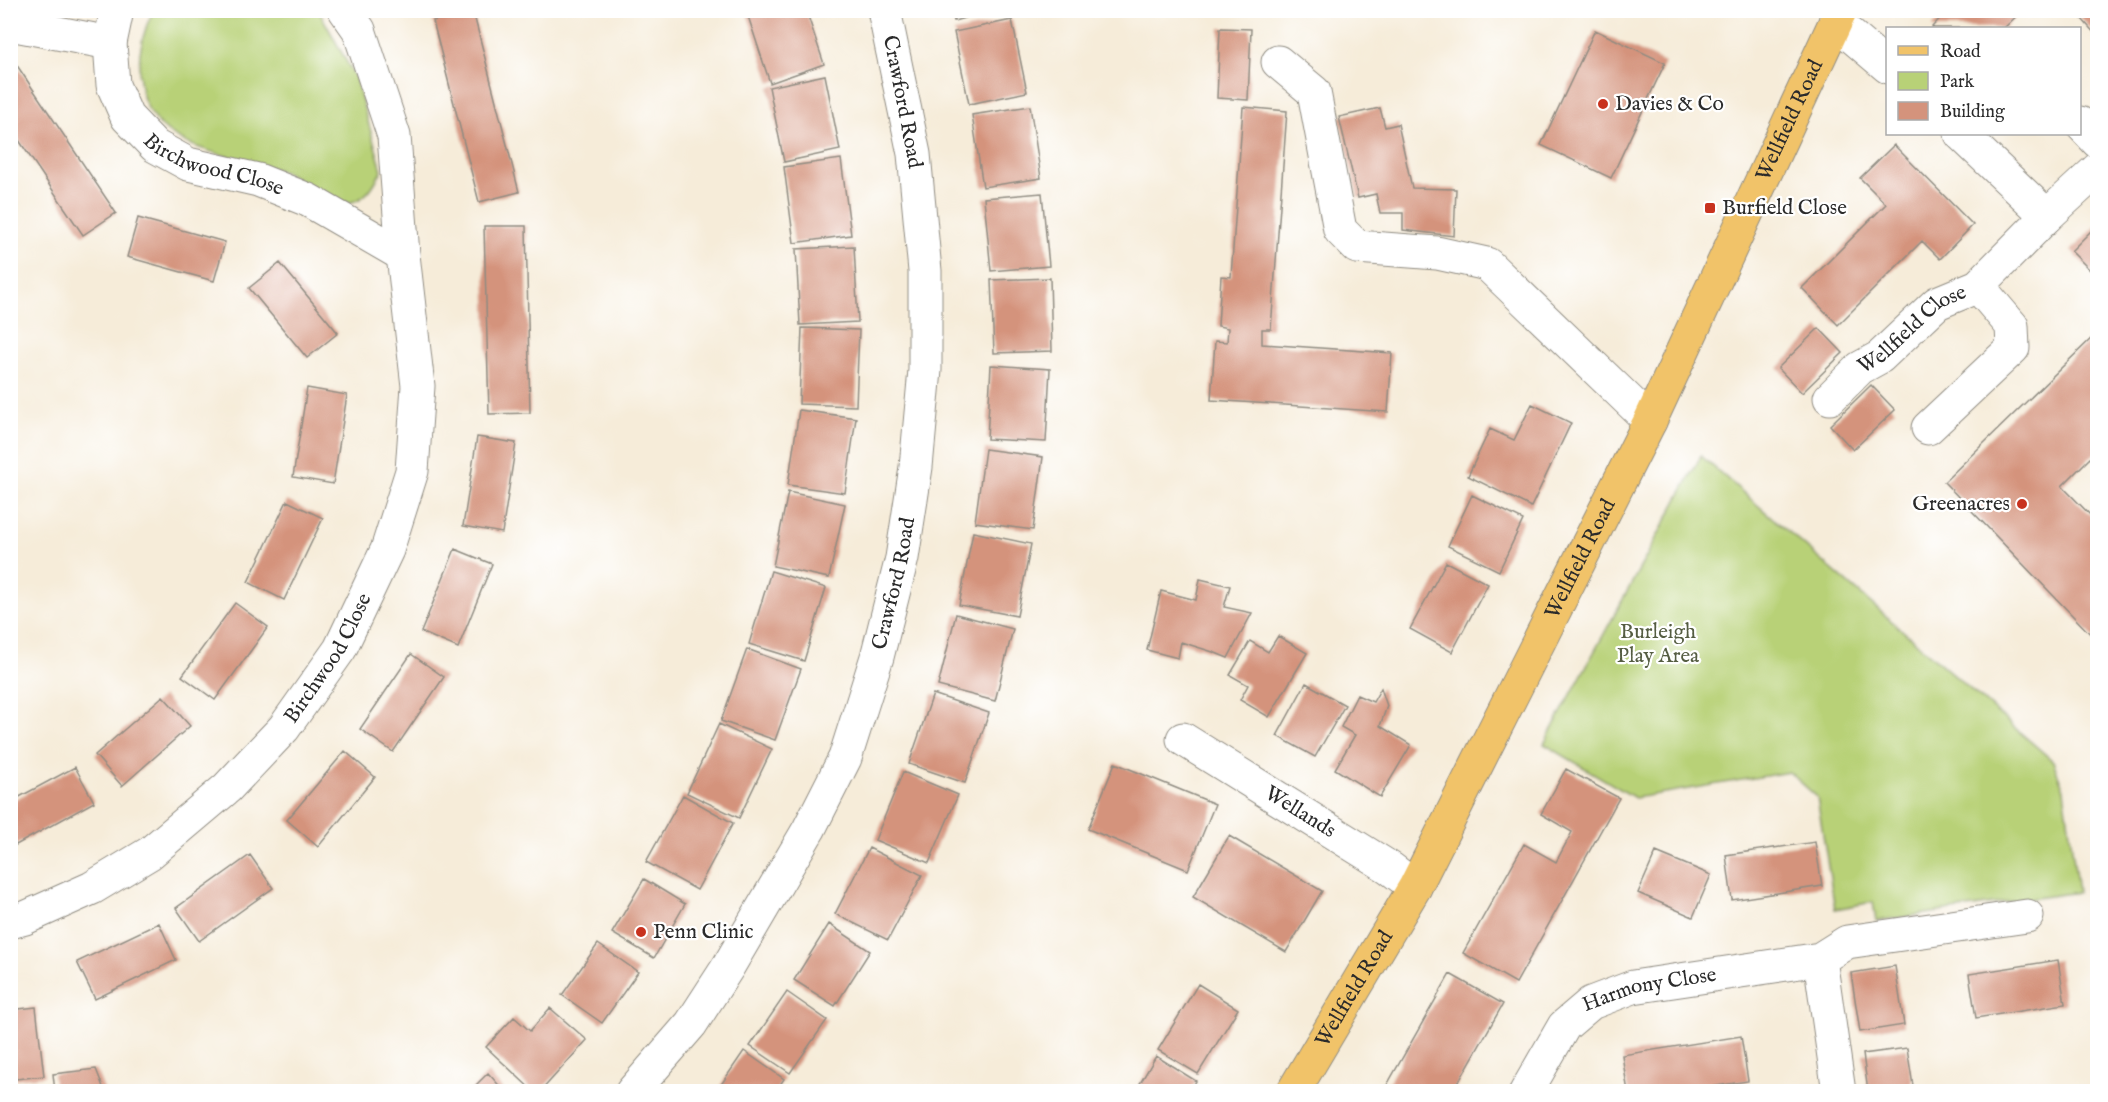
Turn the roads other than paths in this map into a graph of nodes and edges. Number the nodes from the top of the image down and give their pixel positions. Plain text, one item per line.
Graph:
1 (117, 10) edge
2 (345, 10) edge
3 (884, 10) edge
4 (1838, 16) edge
5 (10, 24) edge
6 (110, 43) junction
7 (1278, 62) dead end
8 (1886, 66) edge
9 (2081, 125) edge
10 (1962, 135) edge
11 (2097, 142) edge
12 (2097, 169) edge
13 (2047, 216) junction
14 (403, 255) junction
15 (1978, 286) junction
16 (1830, 398) dead end
17 (1650, 421) junction
18 (1928, 428) dead end
19 (1183, 739) dead end
20 (1415, 887) junction
21 (2027, 916) dead end
22 (10, 922) edge
23 (1820, 959) junction
24 (632, 1092) edge
25 (1293, 1092) edge
26 (1526, 1092) edge
27 (1839, 1092) edge

1 - 6 street, Birchwood Close
2 - 14 street, Birchwood Close
3 - 24 street, Crawford Road
4 - 8 street
4 - 17 main road, Wellfield Road
5 - 6 street
6 - 14 street, Birchwood Close
7 - 17 street
9 - 11 street
10 - 13 street
12 - 13 street, Wellfield Close
13 - 15 street, Wellfield Close
14 - 22 street, Birchwood Close
15 - 16 street, Wellfield Close
15 - 18 street
17 - 20 main road, Wellfield Road
19 - 20 street, Wellands
20 - 25 main road, Wellfield Road
21 - 23 street, Harmony Close
23 - 26 street, Harmony Close
23 - 27 street

